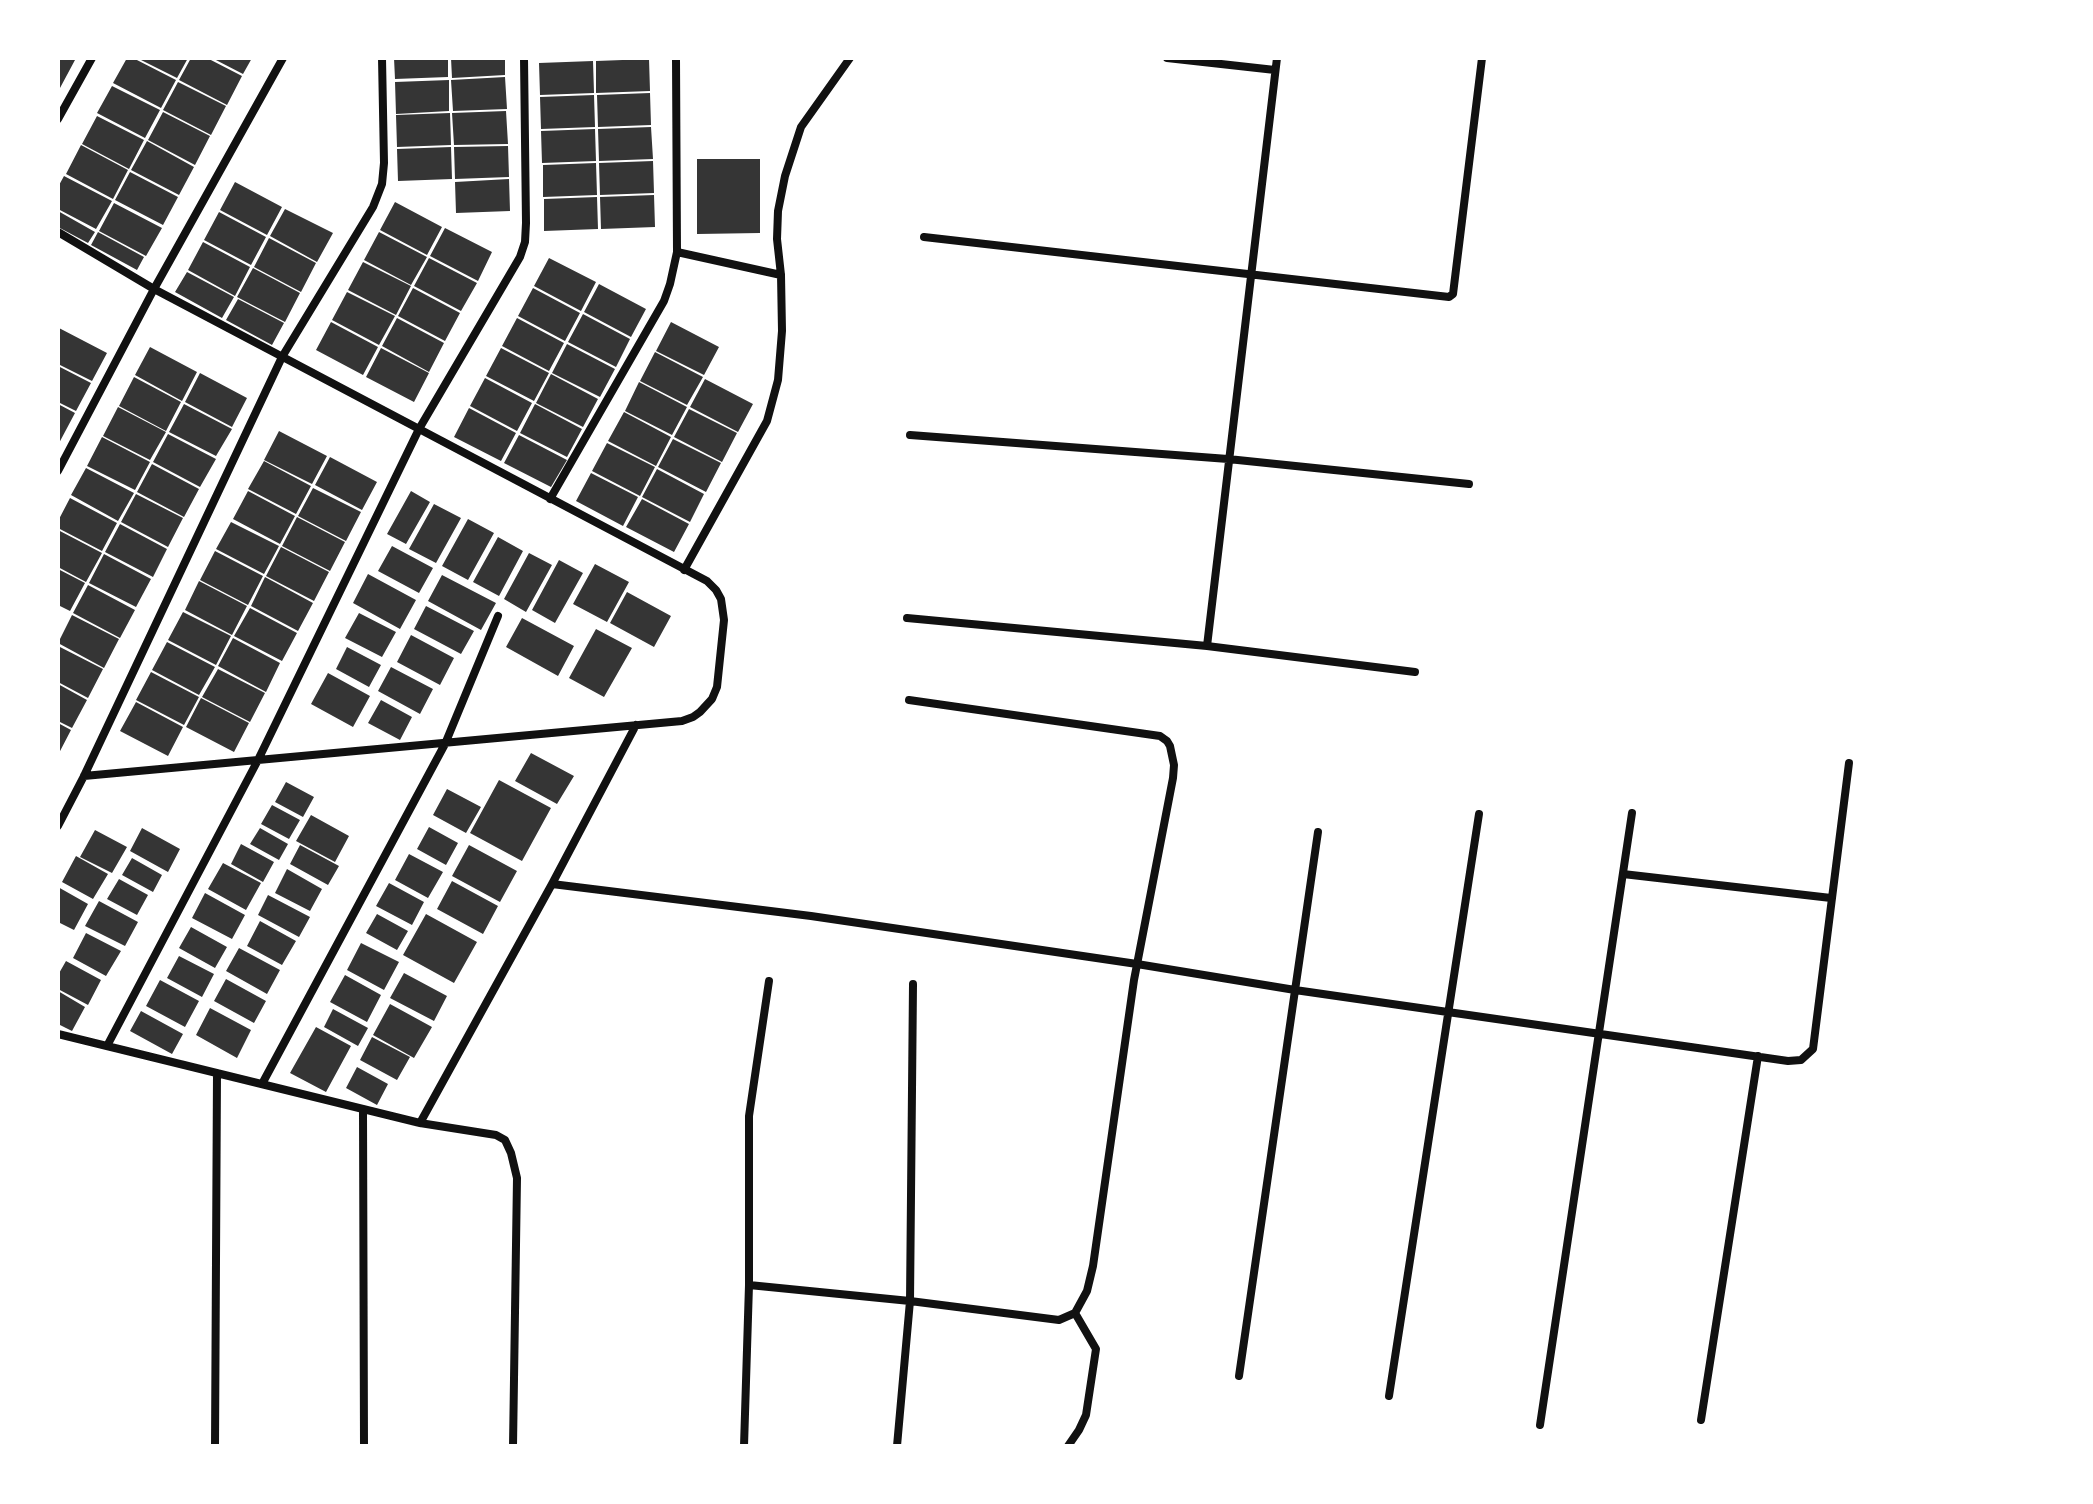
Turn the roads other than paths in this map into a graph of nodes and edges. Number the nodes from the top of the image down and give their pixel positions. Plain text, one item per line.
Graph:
1 (92, 58) edge
2 (283, 58) edge
3 (382, 58) edge
4 (524, 58) edge
5 (676, 58) edge
6 (850, 58) edge
7 (1167, 58) edge
8 (1277, 58) edge
9 (1482, 58) edge
10 (1275, 70) junction
11 (58, 119) edge
12 (58, 232) edge
13 (924, 237) dead end
14 (677, 252) junction
15 (1251, 274) junction
16 (781, 275) junction
17 (154, 289) junction
18 (282, 357) junction
19 (419, 429) junction
20 (910, 435) dead end
21 (1228, 459) junction
22 (58, 471) edge
23 (1469, 484) dead end
24 (550, 499) junction
25 (684, 570) junction
26 (498, 616) dead end
27 (907, 618) dead end
28 (1207, 646) junction
29 (1415, 672) dead end
30 (909, 700) dead end
31 (636, 725) junction
32 (445, 744) junction
33 (258, 760) junction
34 (1849, 763) dead end
35 (84, 776) junction
36 (1632, 813) dead end
37 (1479, 814) dead end
38 (58, 826) edge
39 (1318, 832) dead end
40 (1623, 874) junction
41 (552, 884) junction
42 (1831, 898) junction
43 (1137, 964) junction
44 (769, 981) dead end
45 (913, 984) dead end
46 (1295, 990) junction
47 (1448, 1012) junction
48 (58, 1034) edge
49 (1599, 1034) junction
50 (107, 1046) junction
51 (1758, 1056) junction
52 (217, 1073) junction
53 (262, 1084) junction
54 (363, 1109) junction
55 (420, 1123) junction
56 (749, 1285) junction
57 (910, 1301) junction
58 (1075, 1313) junction
59 (1239, 1376) dead end
60 (1389, 1396) dead end
61 (1701, 1420) dead end
62 (1540, 1425) dead end
63 (215, 1446) edge
64 (364, 1446) edge
65 (513, 1446) edge
66 (744, 1446) edge
67 (897, 1446) edge
68 (1068, 1446) edge

1 - 11 street
2 - 17 street
3 - 18 street
4 - 19 street
5 - 14 street
6 - 16 street
7 - 10 street
8 - 10 street
9 - 15 street
10 - 15 street
12 - 17 street
13 - 15 street
14 - 16 street
14 - 24 street
15 - 21 street
16 - 25 street
17 - 18 street
17 - 22 street
18 - 19 street
18 - 35 street
19 - 24 street
19 - 33 street
20 - 21 street
21 - 23 street
21 - 28 street
24 - 25 street
25 - 31 street
26 - 32 street
27 - 28 street
28 - 29 street
30 - 43 street
31 - 32 street
31 - 41 street
32 - 33 street
32 - 53 street
33 - 35 street
33 - 50 street
34 - 42 street
35 - 38 street
36 - 40 street
37 - 47 street
39 - 46 street
40 - 42 street
40 - 49 street
41 - 43 street
41 - 55 street
42 - 51 street
43 - 46 street
43 - 58 street
44 - 56 street
45 - 57 street
46 - 47 street
46 - 59 street
47 - 49 street
47 - 60 street
48 - 50 street
49 - 51 street
49 - 62 street
50 - 52 street
51 - 61 street
52 - 53 street
52 - 63 street
53 - 54 street
54 - 55 street
54 - 64 street
55 - 65 street
56 - 57 street
56 - 66 street
57 - 58 street
57 - 67 street
58 - 68 street

